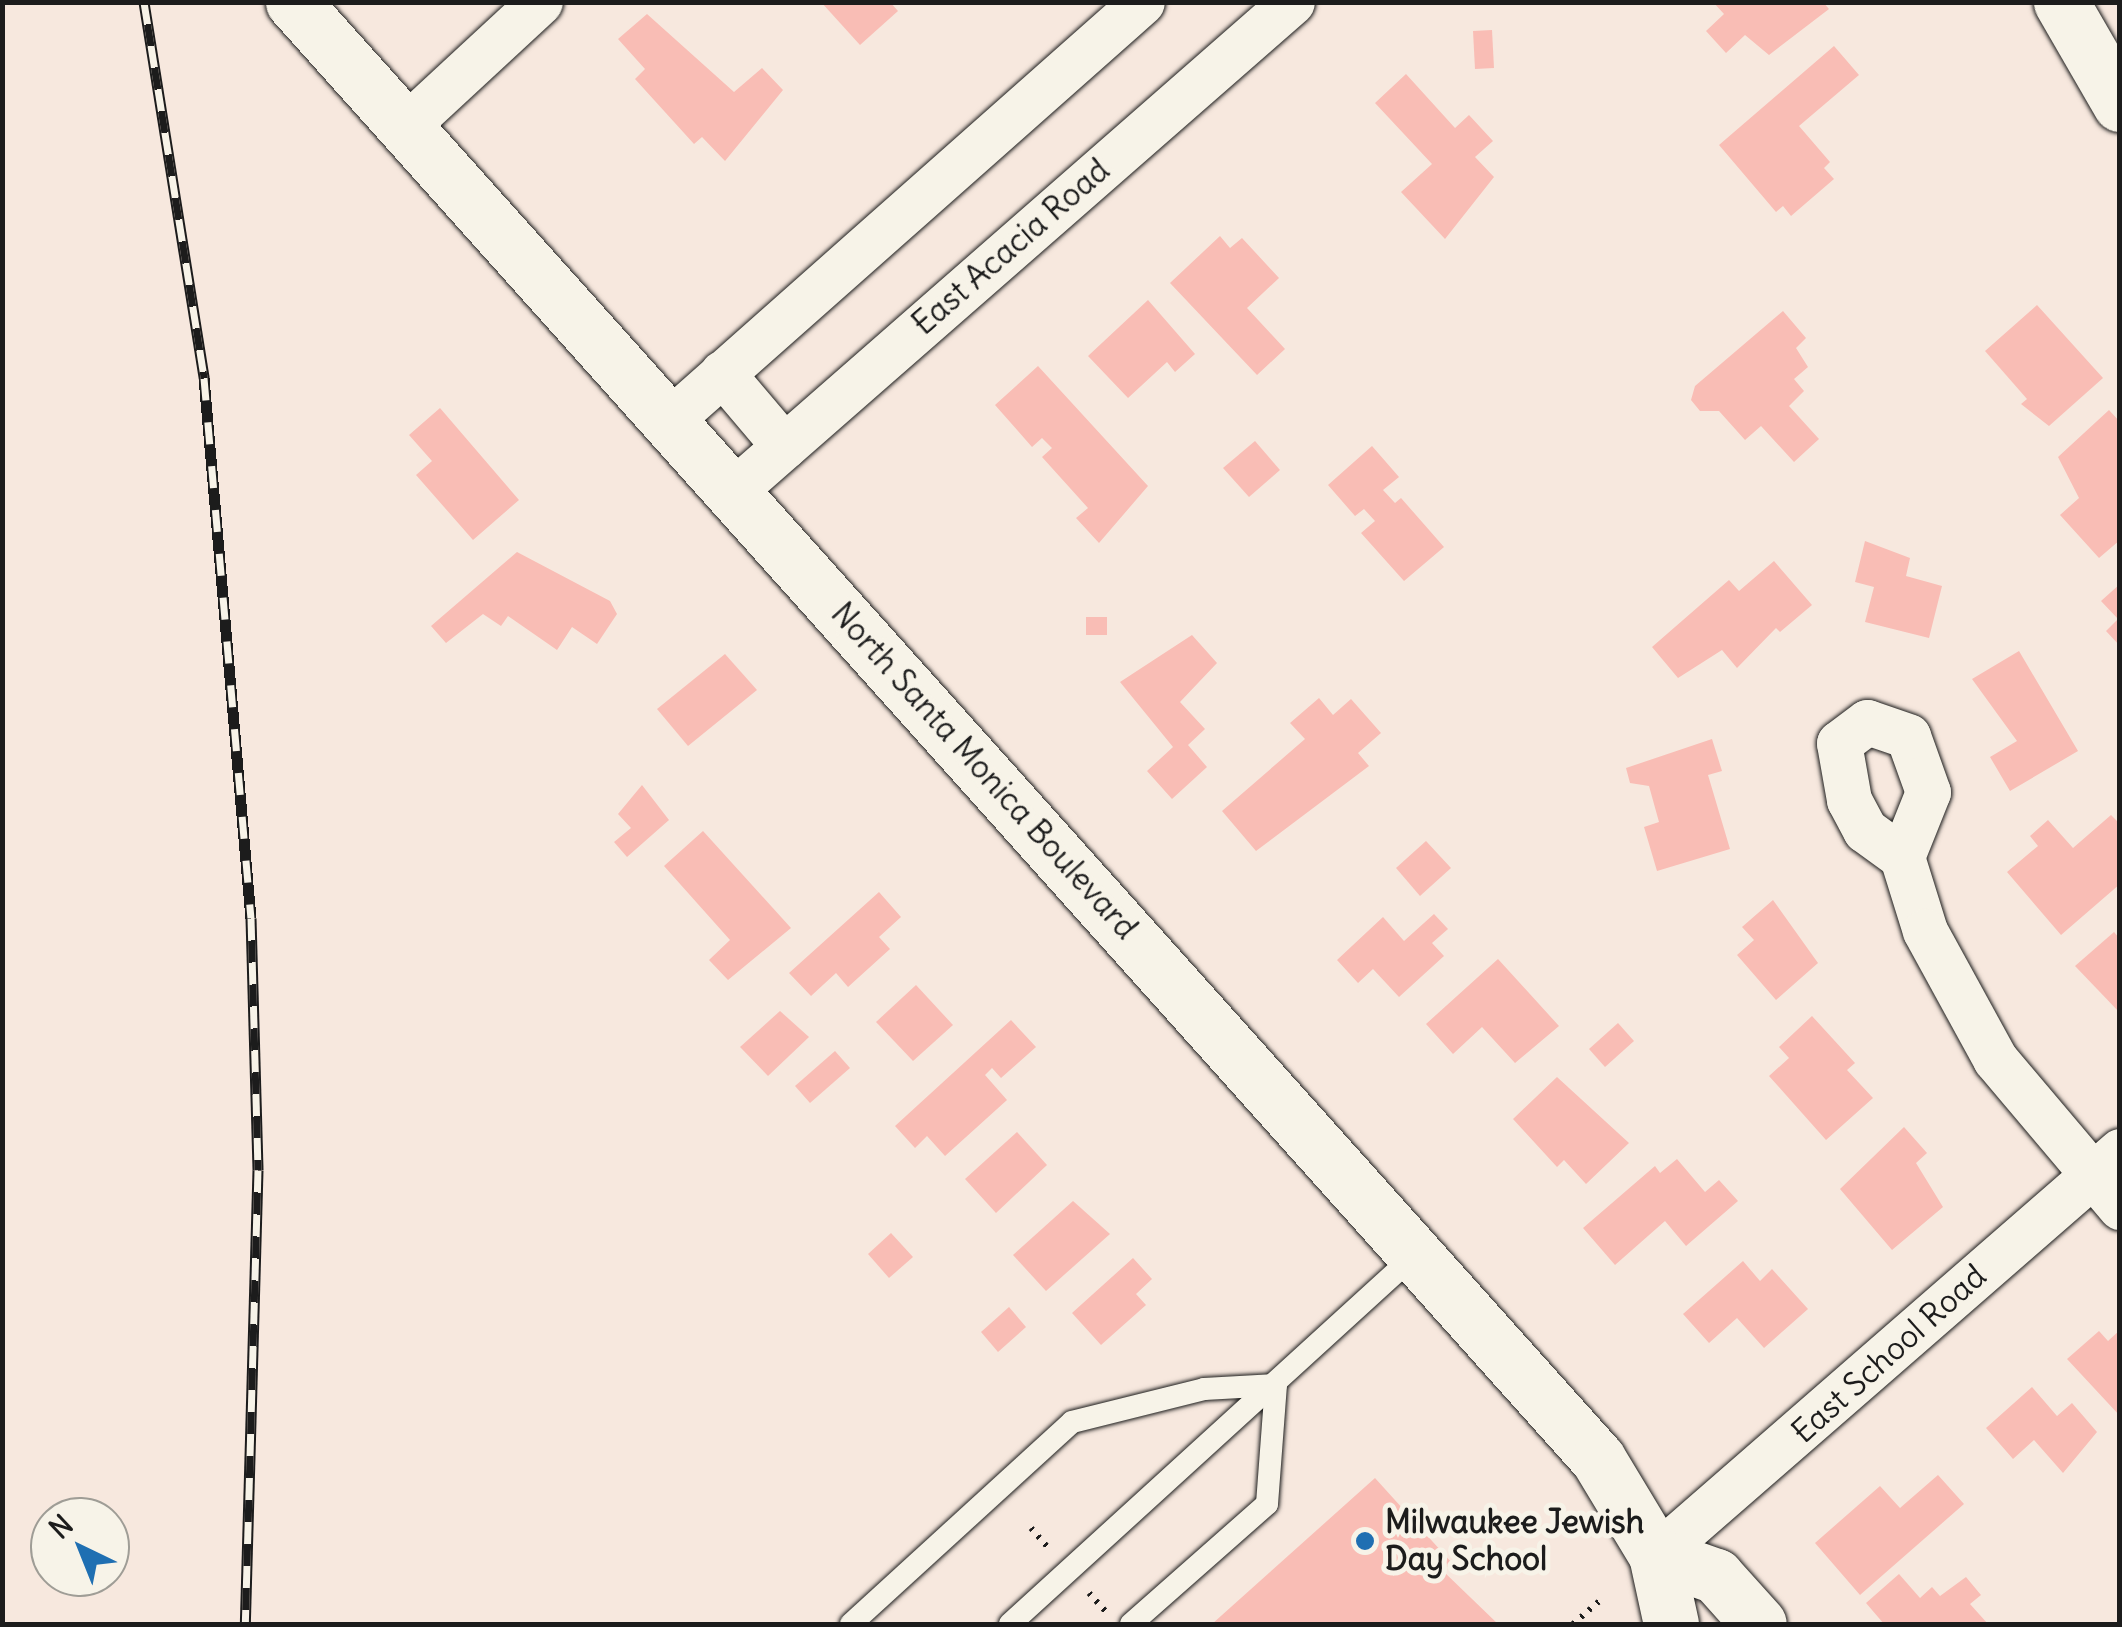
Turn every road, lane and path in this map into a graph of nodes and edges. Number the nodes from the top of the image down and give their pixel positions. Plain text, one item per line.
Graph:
1 (293, 2) edge
2 (540, 2) edge
3 (1142, 2) edge
4 (1292, 2) edge
5 (2062, 2) edge
6 (2120, 104) edge
7 (407, 125) junction
8 (722, 374) junction
9 (668, 422) junction
10 (784, 446) junction
11 (732, 492) junction
12 (1902, 857) dead end
13 (2110, 1178) edge
14 (1419, 1252) junction
15 (1276, 1385) junction
16 (1656, 1555) junction
17 (1601, 1600) dead end
18 (852, 1624) edge
19 (1010, 1624) edge
20 (1131, 1624) edge
21 (1573, 1624) edge
22 (1671, 1624) edge
23 (1760, 1624) edge

1 - 7 street, North Santa Monica Boulevard
2 - 7 street
3 - 8 street
4 - 10 street, East Acacia Road
5 - 6 street
7 - 9 street, North Santa Monica Boulevard
8 - 9 street
8 - 10 street
9 - 11 street, North Santa Monica Boulevard
10 - 11 street, East Acacia Road
11 - 14 street, North Santa Monica Boulevard
12 - 13 street
13 - 16 street, East School Road
14 - 15 lane
14 - 16 street, North Santa Monica Boulevard
15 - 18 lane
15 - 19 lane
15 - 20 lane
16 - 22 street, North Santa Monica Boulevard
16 - 23 street
17 - 21 path

